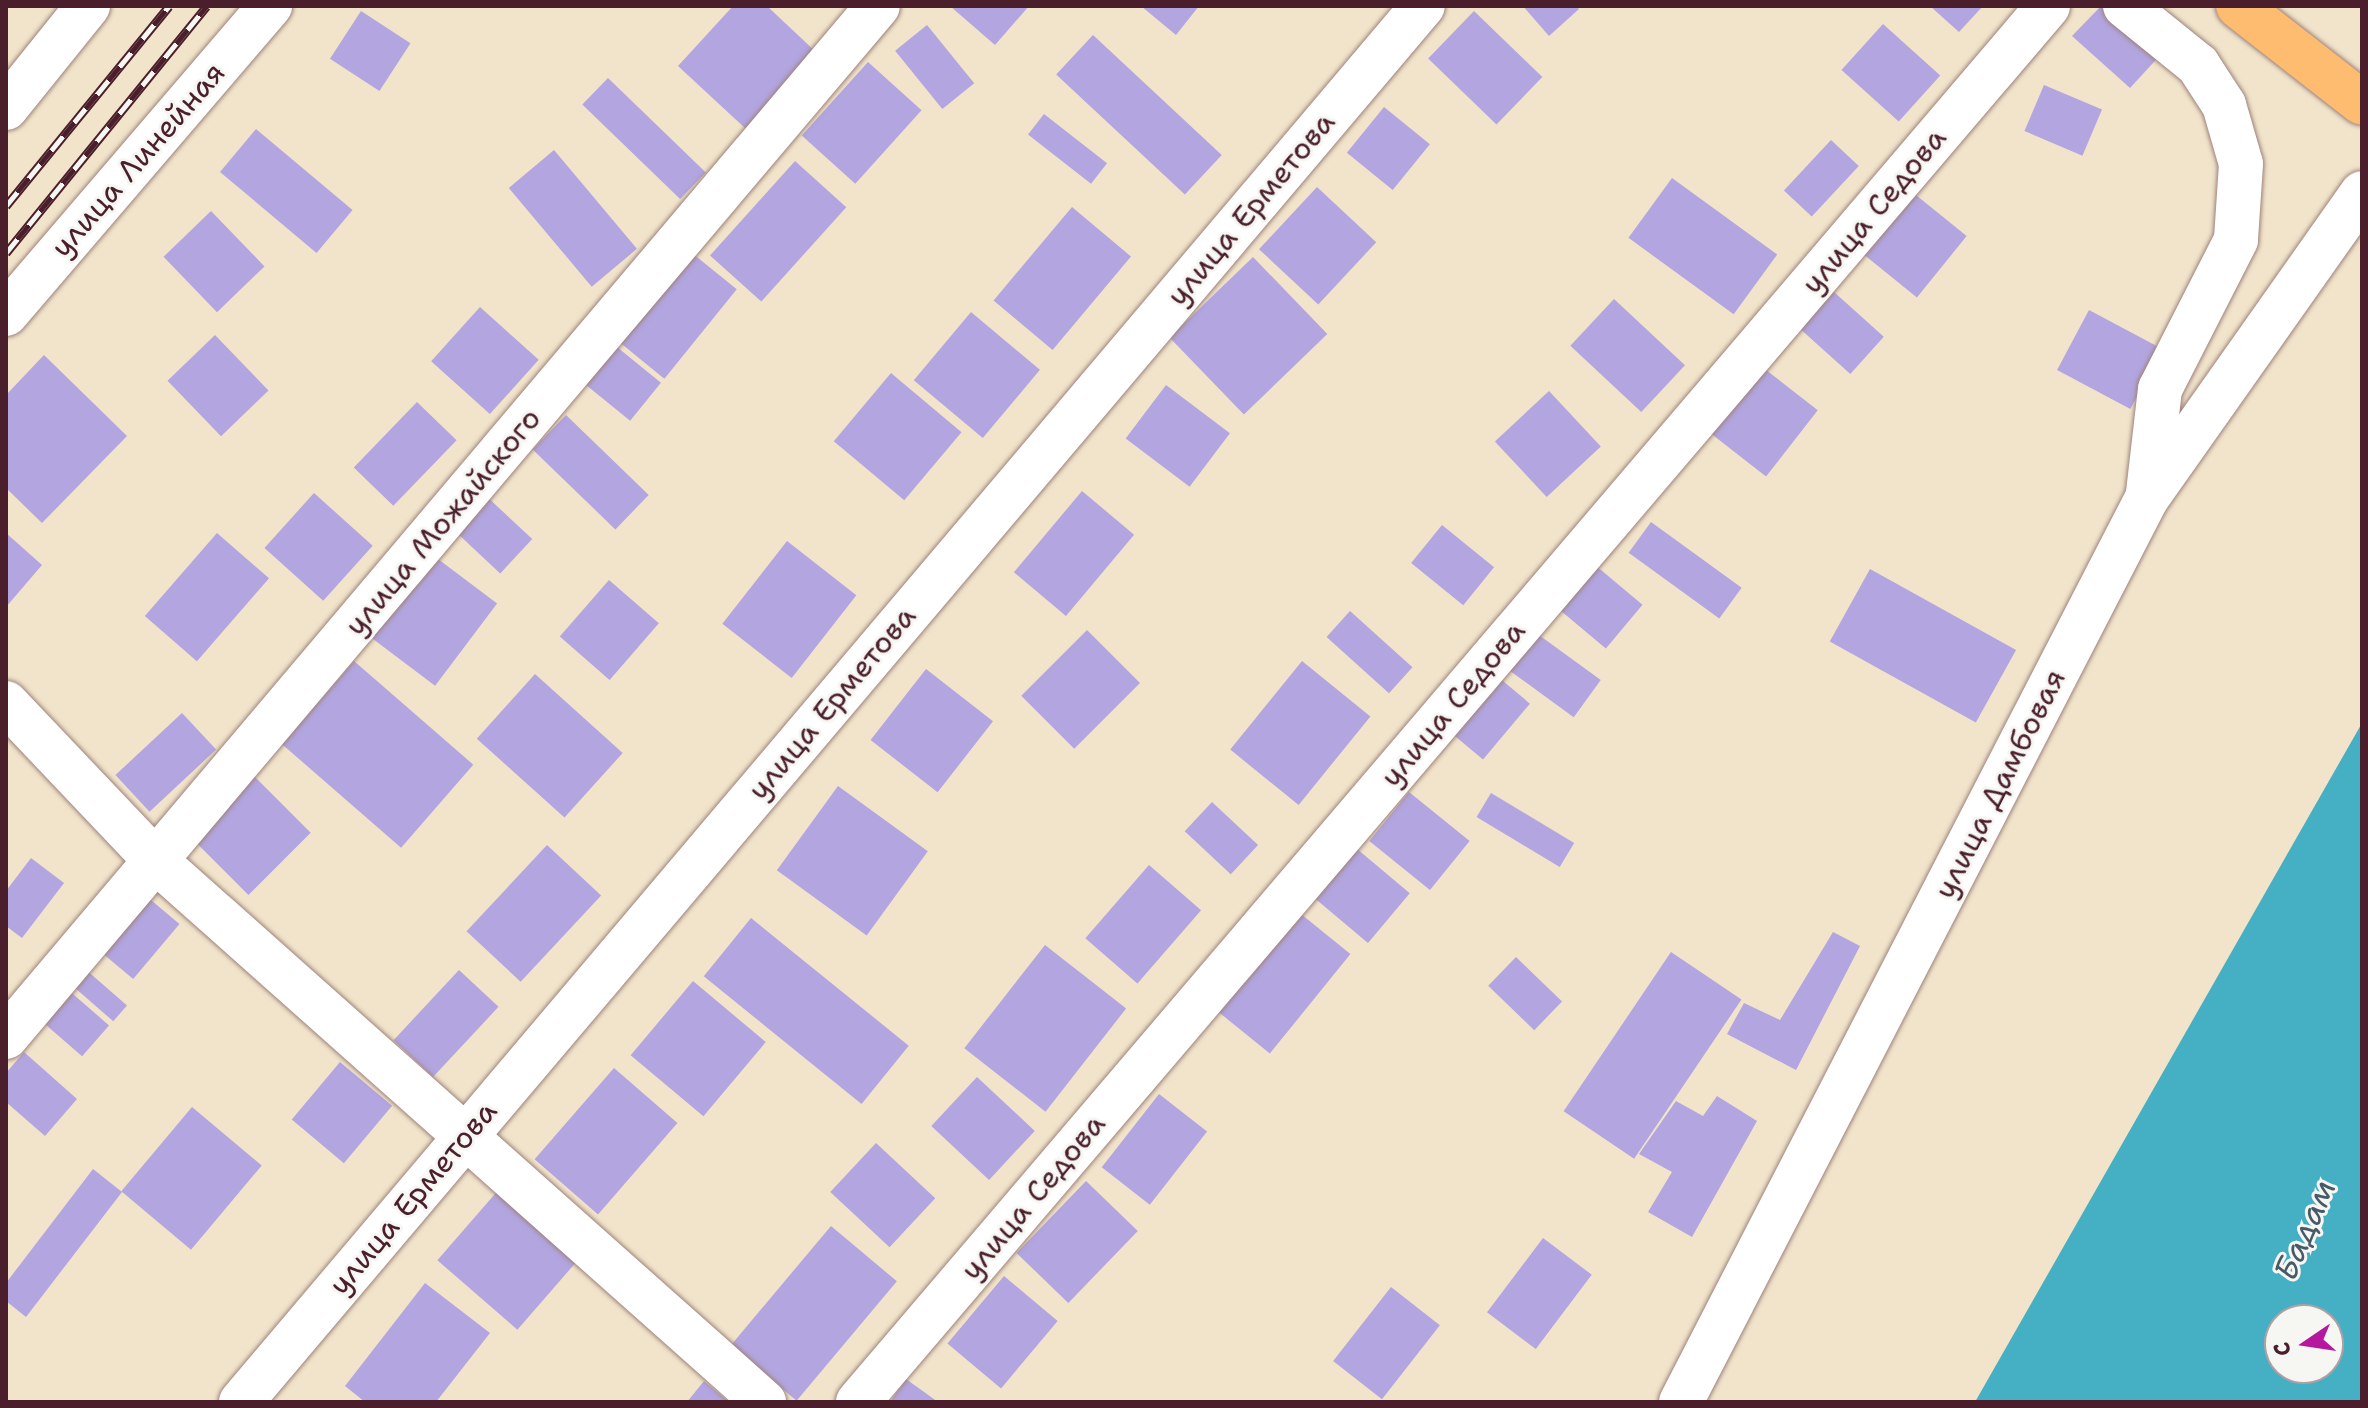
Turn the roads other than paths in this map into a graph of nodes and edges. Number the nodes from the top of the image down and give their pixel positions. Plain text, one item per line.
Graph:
1 (88, 6) edge
2 (270, 6) edge
3 (878, 6) edge
4 (1423, 6) edge
5 (2048, 6) edge
6 (2125, 6) edge
7 (2238, 6) edge
8 (2362, 103) edge
9 (6, 108) edge
10 (2362, 193) edge
11 (6, 314) edge
12 (2147, 498) junction
13 (6, 703) edge
14 (156, 861) junction
15 (6, 1037) edge
16 (464, 1136) junction
17 (241, 1402) edge
18 (764, 1402) edge
19 (858, 1402) edge
20 (1681, 1402) edge

1 - 9 street
2 - 11 street, улица Линейная
3 - 14 street, улица Можайского
4 - 16 street, улица Ерметова
5 - 19 street, улица Седова
6 - 12 street
7 - 8 main road
10 - 12 street, улица Дамбовая
12 - 20 street, улица Дамбовая
13 - 14 street
14 - 15 street, улица Можайского
14 - 16 street
16 - 17 street, улица Ерметова
16 - 18 street

